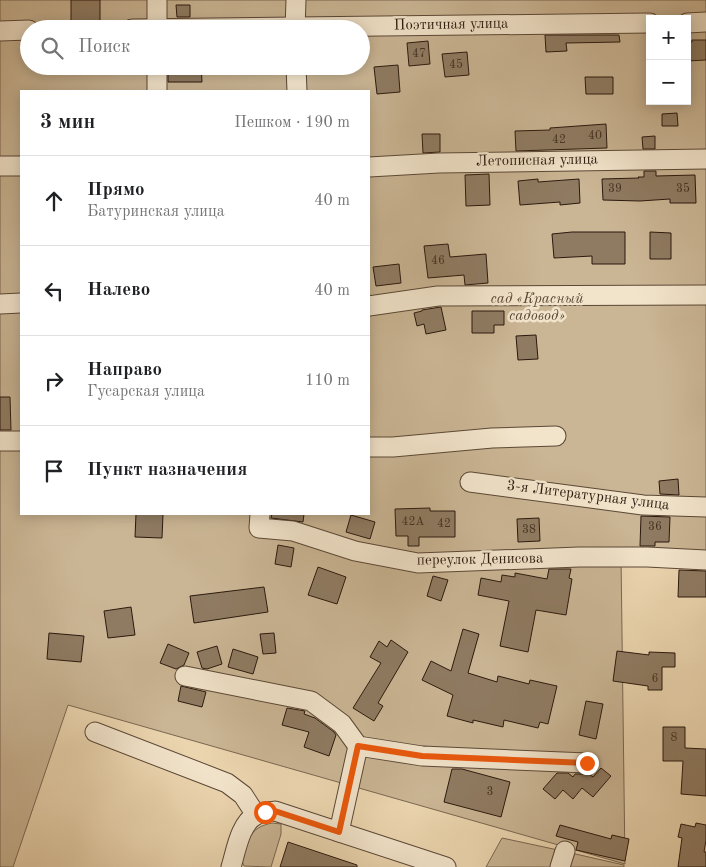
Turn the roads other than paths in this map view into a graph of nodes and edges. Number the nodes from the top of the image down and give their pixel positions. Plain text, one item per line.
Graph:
1 (157, 0) edge
2 (296, 0) edge
3 (157, 20) edge
4 (295, 20) edge
5 (691, 22) edge
6 (706, 22) edge
7 (646, 23) edge
8 (370, 27) edge
9 (20, 30) edge
10 (0, 31) edge
11 (157, 75) edge
12 (296, 75) edge
13 (157, 90) edge
14 (297, 90) edge
15 (706, 159) edge
16 (0, 166) edge
17 (20, 166) edge
18 (370, 167) edge
19 (706, 295) edge
20 (20, 303) edge
21 (0, 304) edge
22 (370, 306) edge
23 (556, 436) dead end
24 (0, 441) edge
25 (20, 441) edge
26 (370, 447) edge
27 (470, 482) dead end
28 (706, 507) edge
29 (259, 521) edge
30 (706, 560) edge
31 (185, 676) dead end
32 (95, 732) dead end
33 (358, 746) junction
34 (587, 763) dead end
35 (256, 815) junction
36 (339, 832) junction
37 (442, 866) edge
38 (231, 867) edge

1 - 3 street
2 - 4 street
5 - 6 street
7 - 8 street, Поэтичная улица
9 - 10 street
11 - 13 street
12 - 14 street
15 - 18 street, Летописная улица
16 - 17 street
19 - 22 street
20 - 21 street
23 - 26 street
24 - 25 street
27 - 28 street, 3-я Литературная улица
29 - 30 street, переулок Денисова
31 - 33 street
32 - 35 street
33 - 34 street
33 - 36 street
35 - 36 street
35 - 38 street
36 - 37 street

